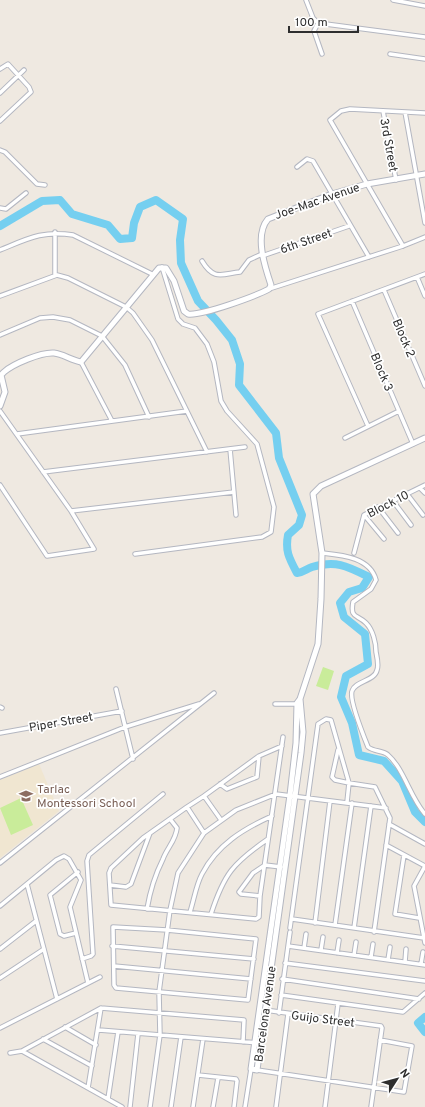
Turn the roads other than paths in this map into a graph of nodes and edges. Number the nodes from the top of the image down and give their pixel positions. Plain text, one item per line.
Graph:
1 (306, 0) edge
2 (393, 0) edge
3 (425, 6) edge
4 (318, 23) junction
5 (425, 37) edge
6 (322, 54) dead end
7 (390, 54) dead end
8 (425, 59) edge
9 (0, 69) edge
10 (24, 70) dead end
11 (20, 76) junction
12 (0, 93) edge
13 (383, 111) junction
14 (405, 112) junction
15 (425, 113) edge
16 (0, 121) edge
17 (0, 150) edge
18 (297, 167) dead end
19 (425, 174) edge
20 (415, 176) junction
21 (396, 180) junction
22 (367, 184) junction
23 (44, 185) dead end
24 (26, 193) dead end
25 (332, 194) junction
26 (0, 208) edge
27 (425, 223) edge
28 (349, 226) junction
29 (55, 232) junction
30 (425, 237) edge
31 (403, 246) junction
32 (0, 250) edge
33 (262, 255) junction
34 (368, 258) junction
35 (202, 261) dead end
36 (162, 267) junction
37 (152, 274) junction
38 (425, 274) edge
39 (55, 275) junction
40 (417, 277) junction
41 (269, 289) junction
42 (384, 290) junction
43 (0, 296) edge
44 (425, 296) edge
45 (352, 301) junction
46 (126, 307) junction
47 (0, 335) edge
48 (102, 336) junction
49 (81, 362) junction
50 (0, 374) edge
51 (425, 386) edge
52 (0, 406) edge
53 (0, 411) edge
54 (187, 411) junction
55 (399, 411) junction
56 (149, 417) junction
57 (112, 421) junction
58 (368, 426) junction
59 (16, 434) junction
60 (346, 438) dead end
61 (425, 438) edge
62 (413, 444) junction
63 (245, 447) dead end
64 (230, 449) junction
65 (207, 452) junction
66 (43, 472) junction
67 (0, 485) edge
68 (425, 485) edge
69 (420, 488) junction
70 (234, 492) junction
71 (425, 493) edge
72 (407, 494) junction
73 (393, 501) junction
74 (378, 507) junction
75 (71, 511) junction
76 (236, 515) dead end
77 (364, 515) junction
78 (423, 516) dead end
79 (411, 526) dead end
80 (398, 533) dead end
81 (384, 539) dead end
82 (354, 553) dead end
83 (135, 554) dead end
84 (322, 555) junction
85 (116, 689) dead end
86 (214, 693) dead end
87 (299, 702) junction
88 (202, 703) junction
89 (275, 704) dead end
90 (122, 711) junction
91 (126, 727) junction
92 (0, 733) edge
93 (283, 738) dead end
94 (282, 746) junction
95 (339, 748) junction
96 (259, 756) junction
97 (133, 759) junction
98 (0, 777) edge
99 (349, 783) junction
100 (220, 784) junction
101 (163, 794) dead end
102 (276, 794) junction
103 (293, 795) junction
104 (204, 796) junction
105 (308, 798) junction
106 (330, 801) junction
107 (347, 802) junction
108 (352, 803) junction
109 (371, 806) junction
110 (187, 807) junction
111 (386, 808) junction
112 (425, 814) edge
113 (272, 816) junction
114 (170, 819) junction
115 (221, 820) junction
116 (389, 824) junction
117 (151, 832) junction
118 (204, 833) junction
119 (268, 839) junction
120 (425, 844) edge
121 (386, 845) junction
122 (404, 855) junction
123 (0, 863) edge
124 (266, 865) junction
125 (425, 866) edge
126 (283, 867) junction
127 (78, 872) junction
128 (88, 878) junction
129 (81, 880) junction
130 (27, 884) junction
131 (110, 885) junction
132 (260, 896) junction
133 (0, 905) edge
134 (147, 909) junction
135 (170, 910) junction
136 (190, 912) junction
137 (211, 914) junction
138 (419, 918) junction
139 (292, 919) junction
140 (36, 921) junction
141 (315, 923) junction
142 (335, 925) junction
143 (354, 928) junction
144 (167, 930) junction
145 (374, 932) junction
146 (76, 933) junction
147 (306, 934) dead end
148 (323, 937) dead end
149 (424, 938) junction
150 (340, 940) dead end
151 (356, 942) dead end
152 (425, 943) edge
153 (373, 944) dead end
154 (112, 946) junction
155 (288, 946) junction
156 (390, 947) dead end
157 (304, 948) junction
158 (0, 949) edge
159 (44, 949) junction
160 (406, 949) dead end
161 (321, 950) junction
162 (164, 951) junction
163 (423, 952) dead end
164 (337, 953) junction
165 (354, 955) junction
166 (371, 957) junction
167 (82, 958) junction
168 (254, 959) junction
169 (388, 960) junction
170 (405, 962) junction
171 (285, 963) junction
172 (423, 964) edge
173 (114, 966) junction
174 (162, 971) junction
175 (100, 977) dead end
176 (0, 978) edge
177 (251, 979) junction
178 (282, 979) junction
179 (425, 981) edge
180 (88, 983) junction
181 (159, 992) junction
182 (425, 993) edge
183 (281, 995) junction
184 (57, 999) junction
185 (419, 999) junction
186 (338, 1004) junction
187 (101, 1008) junction
188 (265, 1010) junction
189 (159, 1012) junction
190 (279, 1013) junction
191 (288, 1014) junction
192 (336, 1020) junction
193 (66, 1027) junction
194 (0, 1028) edge
195 (98, 1030) junction
196 (118, 1032) junction
197 (138, 1034) junction
198 (160, 1035) junction
199 (181, 1037) junction
200 (43, 1039) junction
201 (203, 1039) junction
202 (380, 1040) junction
203 (243, 1042) junction
204 (258, 1043) junction
205 (96, 1045) junction
206 (22, 1051) junction
207 (10, 1052) dead end
208 (92, 1066) junction
209 (254, 1070) junction
210 (280, 1074) junction
211 (198, 1075) junction
212 (218, 1078) junction
213 (328, 1080) junction
214 (88, 1088) junction
215 (374, 1088) junction
216 (108, 1099) junction
217 (122, 1107) edge
218 (130, 1107) edge
219 (150, 1107) edge
220 (171, 1107) edge
221 (193, 1107) edge
222 (214, 1107) edge
223 (234, 1107) edge
224 (245, 1107) edge
225 (276, 1107) edge
226 (324, 1107) edge
227 (371, 1107) edge

1 - 4 street
2 - 3 street
4 - 5 street
4 - 6 street
7 - 8 street
9 - 11 street
10 - 11 street
11 - 12 street
11 - 16 street
13 - 14 street
13 - 21 street, 3rd Street
13 - 22 street
14 - 15 street
14 - 20 street
17 - 23 street
18 - 25 street
19 - 20 street, Joe-Mac Avenue
20 - 21 street, Joe-Mac Avenue
20 - 27 street
21 - 22 street, Joe-Mac Avenue
22 - 25 street, Joe-Mac Avenue
22 - 31 street
24 - 26 street
25 - 28 street
25 - 33 street, Joe-Mac Avenue
28 - 33 street, 6th Street
28 - 34 street
29 - 32 street
29 - 37 street
29 - 39 street
30 - 31 street
31 - 34 street
33 - 35 street, 6th Street
33 - 41 street, Joe-Mac Avenue
34 - 41 street
36 - 37 street
36 - 41 street
36 - 83 street
37 - 46 street
38 - 40 street
39 - 43 street
39 - 46 street
40 - 42 street
40 - 44 street
42 - 45 street
42 - 51 street, Block 2
45 - 55 street, Block 3
45 - 58 street
46 - 48 street
46 - 54 street
47 - 48 street
48 - 49 street
48 - 56 street
49 - 50 street
49 - 57 street
50 - 52 street
53 - 59 street
54 - 56 street
54 - 65 street
55 - 58 street
55 - 62 street, Block 3
56 - 57 street
57 - 59 street
58 - 60 street
59 - 66 street
61 - 62 street
62 - 84 street, Barcelona Avenue
63 - 64 street
64 - 65 street
64 - 70 street
65 - 66 street
66 - 75 street
67 - 75 street
68 - 69 street, Block 10
69 - 71 street
69 - 72 street, Block 10
70 - 75 street
70 - 76 street
72 - 73 street, Block 10
72 - 78 street
73 - 74 street, Block 10
73 - 79 street
74 - 77 street, Block 10
74 - 80 street
77 - 81 street
77 - 82 street, Block 10
84 - 87 street, Barcelona Avenue
84 - 112 street
85 - 90 street
86 - 88 street
87 - 89 street
87 - 103 street, Barcelona Avenue
88 - 91 street
88 - 97 street
90 - 91 street
90 - 92 street, Piper Street
91 - 97 street
91 - 98 street
93 - 94 street
94 - 96 street
94 - 102 street
95 - 99 street
95 - 99 street
95 - 105 street
96 - 100 street
96 - 100 street
97 - 123 street
99 - 107 street
99 - 111 street
100 - 104 street
101 - 128 street
102 - 103 street
102 - 113 street
102 - 115 street
103 - 105 street
103 - 126 street, Barcelona Avenue
104 - 110 street
104 - 115 street
105 - 106 street
105 - 139 street
106 - 107 street
106 - 141 street
107 - 108 street
108 - 109 street
108 - 142 street
109 - 111 street
109 - 143 street
110 - 114 street
110 - 118 street
111 - 116 street
113 - 119 street
113 - 136 street
114 - 117 street
114 - 134 street
115 - 118 street
116 - 120 street
116 - 121 street
117 - 131 street
117 - 131 street
118 - 135 street
119 - 124 street
119 - 137 street
121 - 122 street
121 - 145 street
122 - 125 street
122 - 138 street
124 - 126 street
124 - 132 street
124 - 132 street
125 - 138 street
126 - 188 street, Barcelona Avenue
126 - 204 street, Barcelona Avenue
127 - 129 street
127 - 130 street
127 - 146 street
128 - 129 street
128 - 167 street
129 - 146 street
130 - 133 street
130 - 140 street
131 - 134 street
132 - 137 street
134 - 135 street
135 - 136 street
135 - 144 street
136 - 137 street
138 - 149 street
139 - 141 street
139 - 155 street
140 - 158 street
140 - 159 street
141 - 142 street
142 - 143 street
143 - 145 street
144 - 154 street
144 - 162 street
144 - 168 street
145 - 149 street
146 - 167 street
147 - 157 street
148 - 161 street
149 - 152 street
150 - 164 street
151 - 165 street
153 - 166 street
154 - 162 street
154 - 173 street
155 - 157 street
155 - 171 street
156 - 169 street
157 - 161 street
159 - 176 street
159 - 184 street
160 - 170 street
161 - 164 street
162 - 168 street
162 - 174 street
163 - 172 street
164 - 165 street
165 - 166 street
166 - 169 street
167 - 180 street
168 - 177 street
169 - 170 street
170 - 172 street
171 - 178 street
171 - 179 street
173 - 174 street
173 - 181 street
174 - 177 street
174 - 181 street
175 - 180 street
177 - 181 street
178 - 183 street
178 - 185 street
180 - 184 street
181 - 189 street
182 - 185 street
183 - 186 street
183 - 190 street
184 - 194 street
185 - 186 street
186 - 192 street
187 - 189 street
187 - 193 street
187 - 195 street
188 - 190 street, Guijo Street
188 - 204 street, Barcelona Avenue
189 - 198 street
189 - 203 street
190 - 191 street, Guijo Street
191 - 192 street, Guijo Street
191 - 210 street
192 - 202 street, Guijo Street
192 - 213 street
193 - 200 street
193 - 205 street
195 - 196 street
195 - 205 street
196 - 197 street
196 - 216 street
197 - 198 street
197 - 218 street
198 - 199 street
198 - 219 street
199 - 201 street
199 - 220 street
200 - 206 street
200 - 208 street
201 - 203 street
201 - 211 street
202 - 215 street
202 - 215 street
203 - 204 street
204 - 209 street, Barcelona Avenue
205 - 208 street
206 - 207 street
206 - 214 street
208 - 214 street
209 - 210 street
209 - 224 street
210 - 213 street
210 - 225 street
211 - 212 street
211 - 221 street
212 - 222 street
212 - 223 street
213 - 215 street
213 - 226 street
214 - 216 street
215 - 227 street
216 - 217 street

